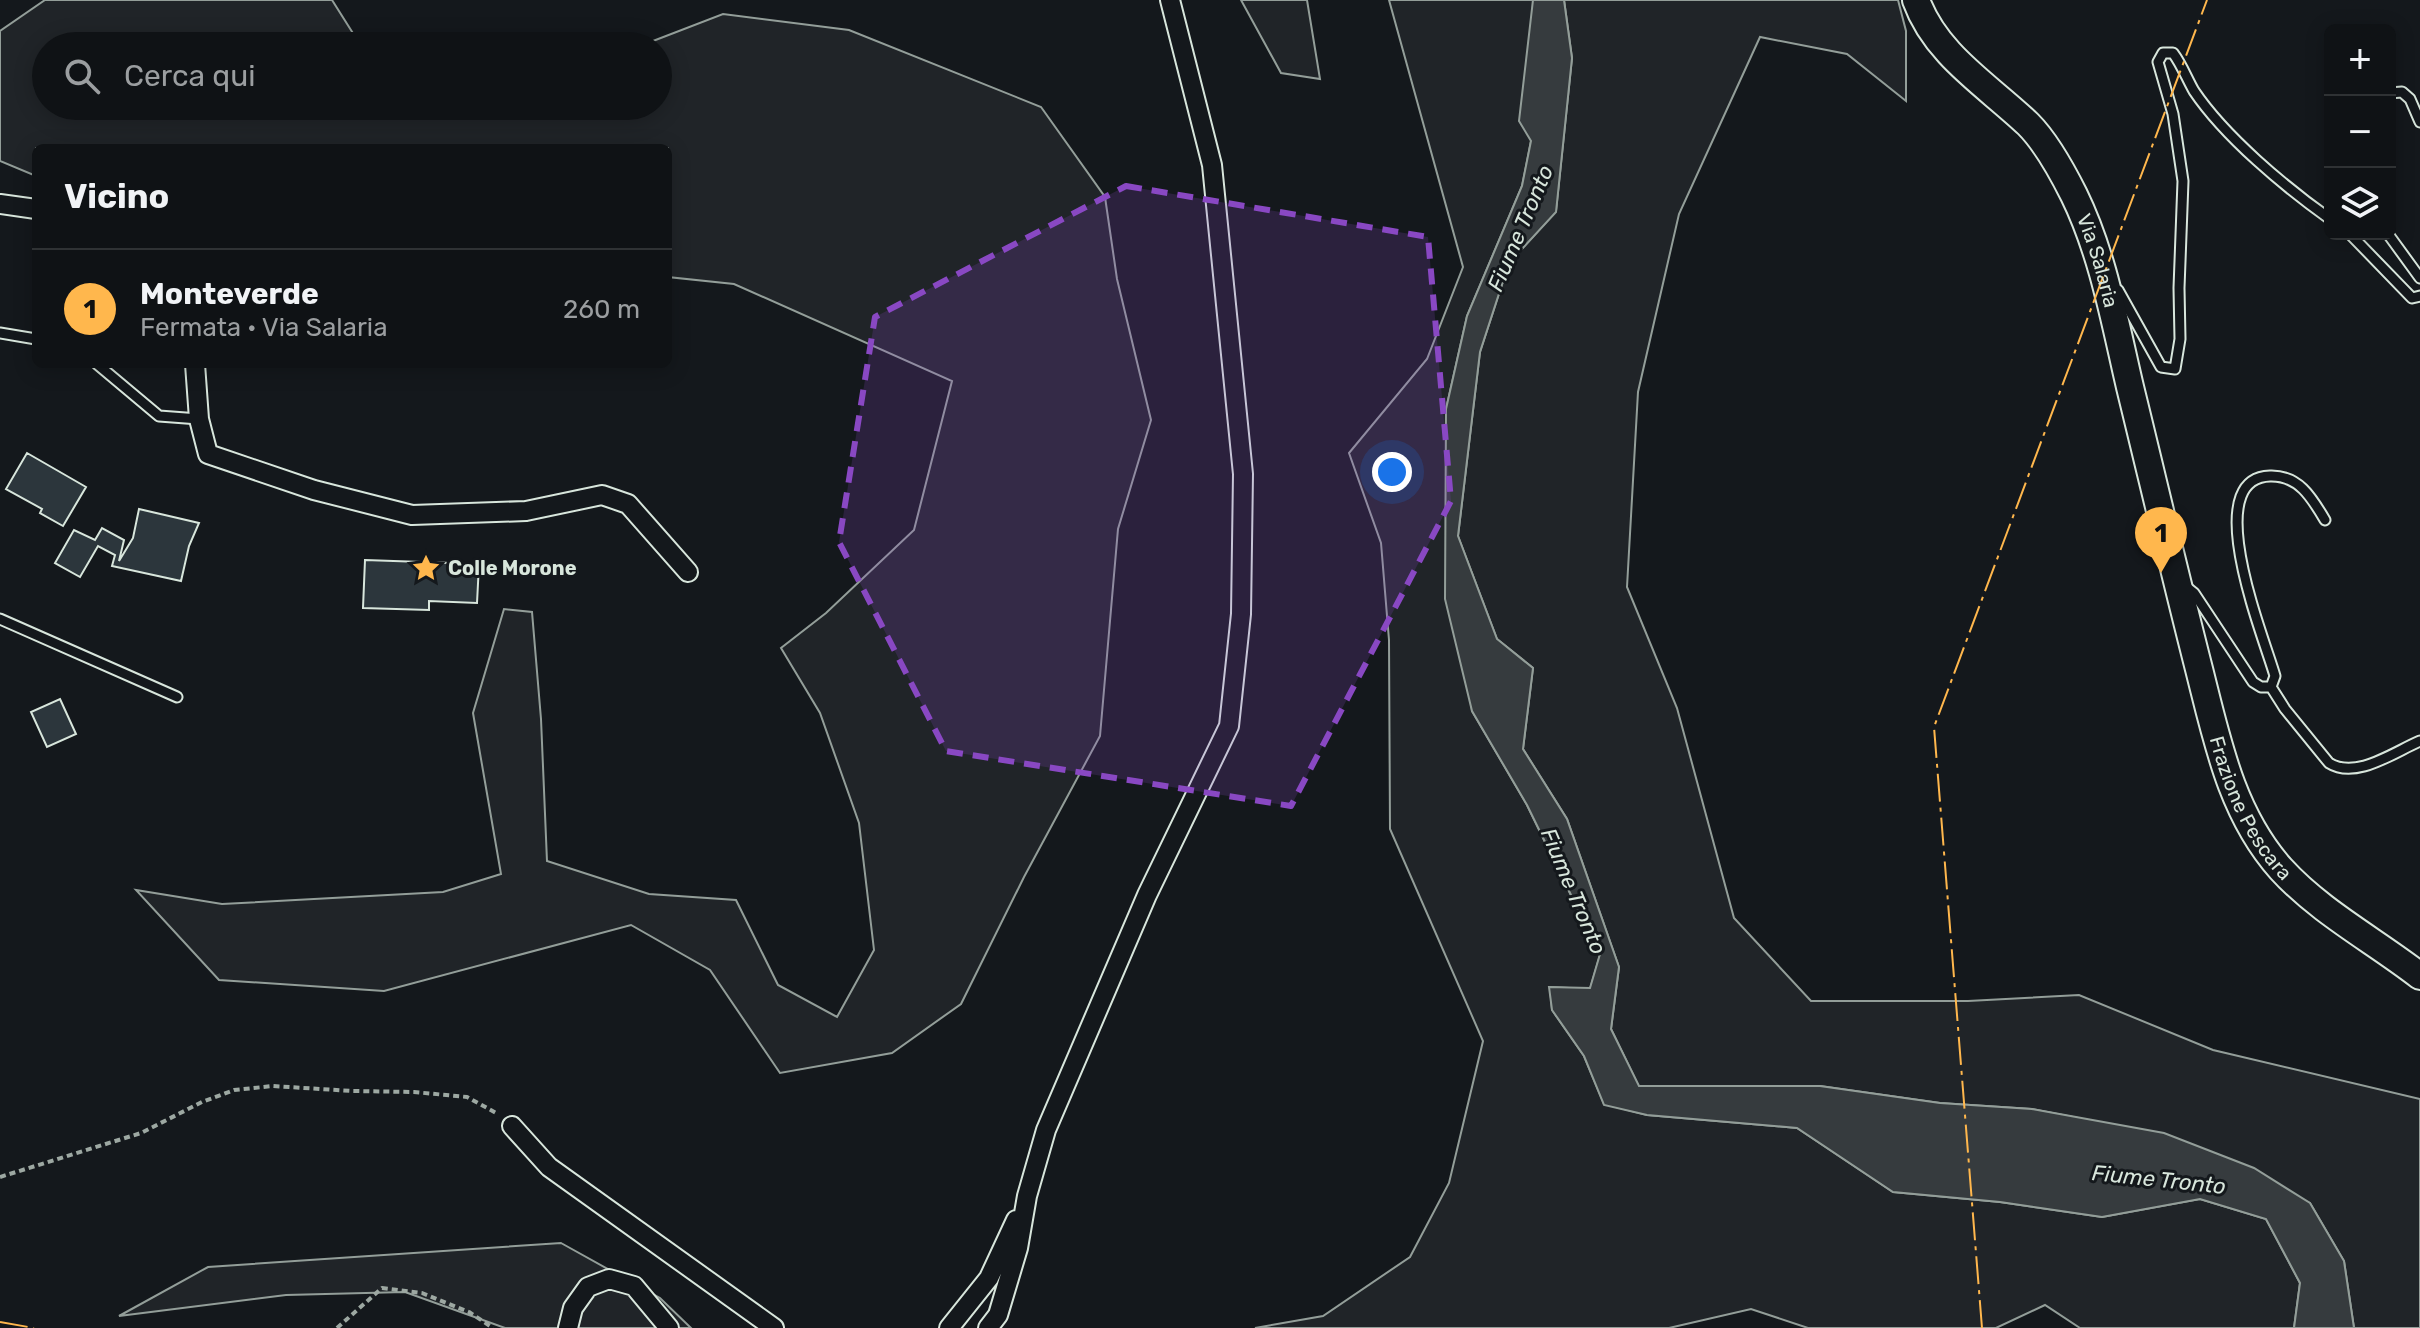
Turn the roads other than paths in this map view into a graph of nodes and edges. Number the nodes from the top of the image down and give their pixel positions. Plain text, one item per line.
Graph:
1 (1170, 0) edge
2 (1916, 0) edge
3 (2396, 92) edge
4 (2420, 122) edge
5 (0, 204) edge
6 (32, 208) edge
7 (2324, 215) edge
8 (2356, 240) edge
9 (2392, 240) edge
10 (2420, 278) edge
11 (2103, 280) junction
12 (2420, 296) edge
13 (0, 333) edge
14 (32, 338) edge
15 (102, 368) edge
16 (195, 368) edge
17 (199, 419) junction
18 (2325, 520) dead end
19 (688, 572) dead end
20 (2175, 577) junction
21 (0, 619) edge
22 (2271, 687) junction
23 (177, 697) dead end
24 (2420, 741) edge
25 (2420, 976) edge
26 (512, 1126) road end
27 (1027, 1196) junction
28 (568, 1328) edge
29 (669, 1328) edge
30 (774, 1328) edge
31 (949, 1328) edge
32 (988, 1328) edge

1 - 27 street
2 - 11 main road, Via Salaria
3 - 4 lane
5 - 6 street
7 - 11 lane
8 - 12 lane
9 - 10 lane
11 - 20 main road, Via Salaria
13 - 14 lane
15 - 17 lane
16 - 17 street
17 - 19 street
18 - 22 lane
20 - 22 lane
20 - 25 main road, Frazione Pescara
21 - 23 lane
22 - 24 lane
26 - 30 street
27 - 31 street
27 - 32 street
28 - 29 street

